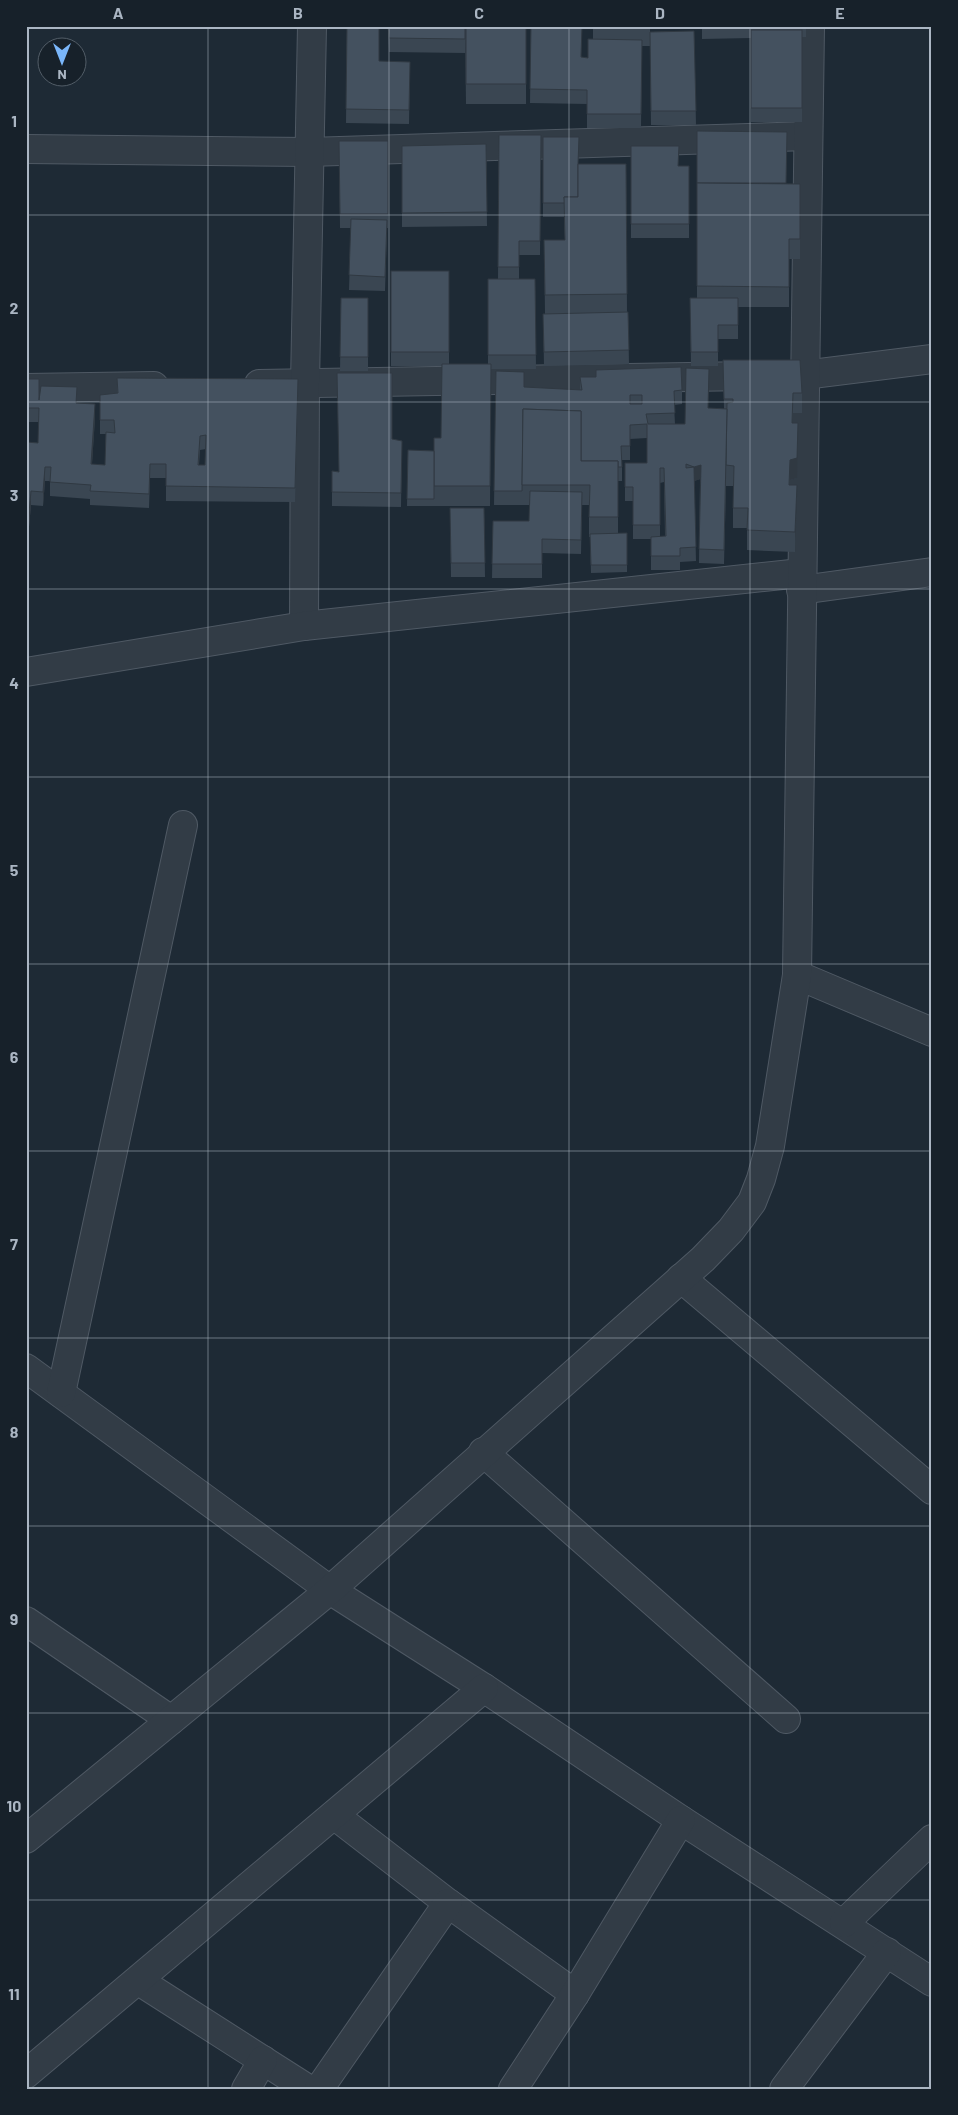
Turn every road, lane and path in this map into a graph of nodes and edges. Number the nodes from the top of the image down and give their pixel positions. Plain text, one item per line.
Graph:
1 (312, 26) edge
2 (810, 26) edge
3 (808, 136) junction
4 (26, 149) edge
5 (309, 152) junction
6 (932, 359) edge
7 (804, 375) junction
8 (305, 383) junction
9 (235, 385) edge
10 (176, 386) edge
11 (26, 388) edge
12 (932, 572) edge
13 (801, 581) junction
14 (304, 626) junction
15 (26, 672) edge
16 (183, 825) dead end
17 (797, 975) junction
18 (932, 1032) edge
19 (681, 1278) junction
20 (26, 1368) edge
21 (61, 1393) junction
22 (483, 1452) junction
23 (932, 1490) edge
24 (330, 1590) junction
25 (26, 1620) edge
26 (484, 1688) junction
27 (786, 1719) dead end
28 (171, 1720) junction
29 (334, 1815) junction
30 (681, 1820) junction
31 (26, 1839) edge
32 (932, 1839) edge
33 (448, 1903) junction
34 (844, 1924) junction
35 (887, 1952) junction
36 (139, 1980) junction
37 (932, 1982) edge
38 (575, 1994) junction
39 (263, 2060) junction
40 (26, 2074) edge
41 (246, 2089) edge
42 (308, 2089) edge
43 (319, 2089) edge
44 (513, 2089) edge
45 (784, 2089) edge

1 - 5 street
2 - 3 street
3 - 5 street
3 - 7 street
4 - 5 street
5 - 8 street
6 - 7 street
7 - 8 street
7 - 13 street
8 - 9 street
8 - 14 street
10 - 11 street
12 - 13 street
13 - 14 street
13 - 17 street
14 - 15 street
16 - 21 street
17 - 18 street
17 - 19 street
19 - 22 street
19 - 23 street
20 - 21 street
21 - 24 street
22 - 24 street
22 - 27 street
24 - 26 street
24 - 28 street
25 - 28 street
26 - 29 street
26 - 30 street
28 - 31 street
29 - 33 street
29 - 36 street
30 - 34 street
30 - 38 street
32 - 34 street
33 - 38 street
33 - 43 street
34 - 35 street
35 - 37 street
35 - 45 street
36 - 39 street
36 - 40 street
38 - 44 street
39 - 41 street
39 - 42 street

